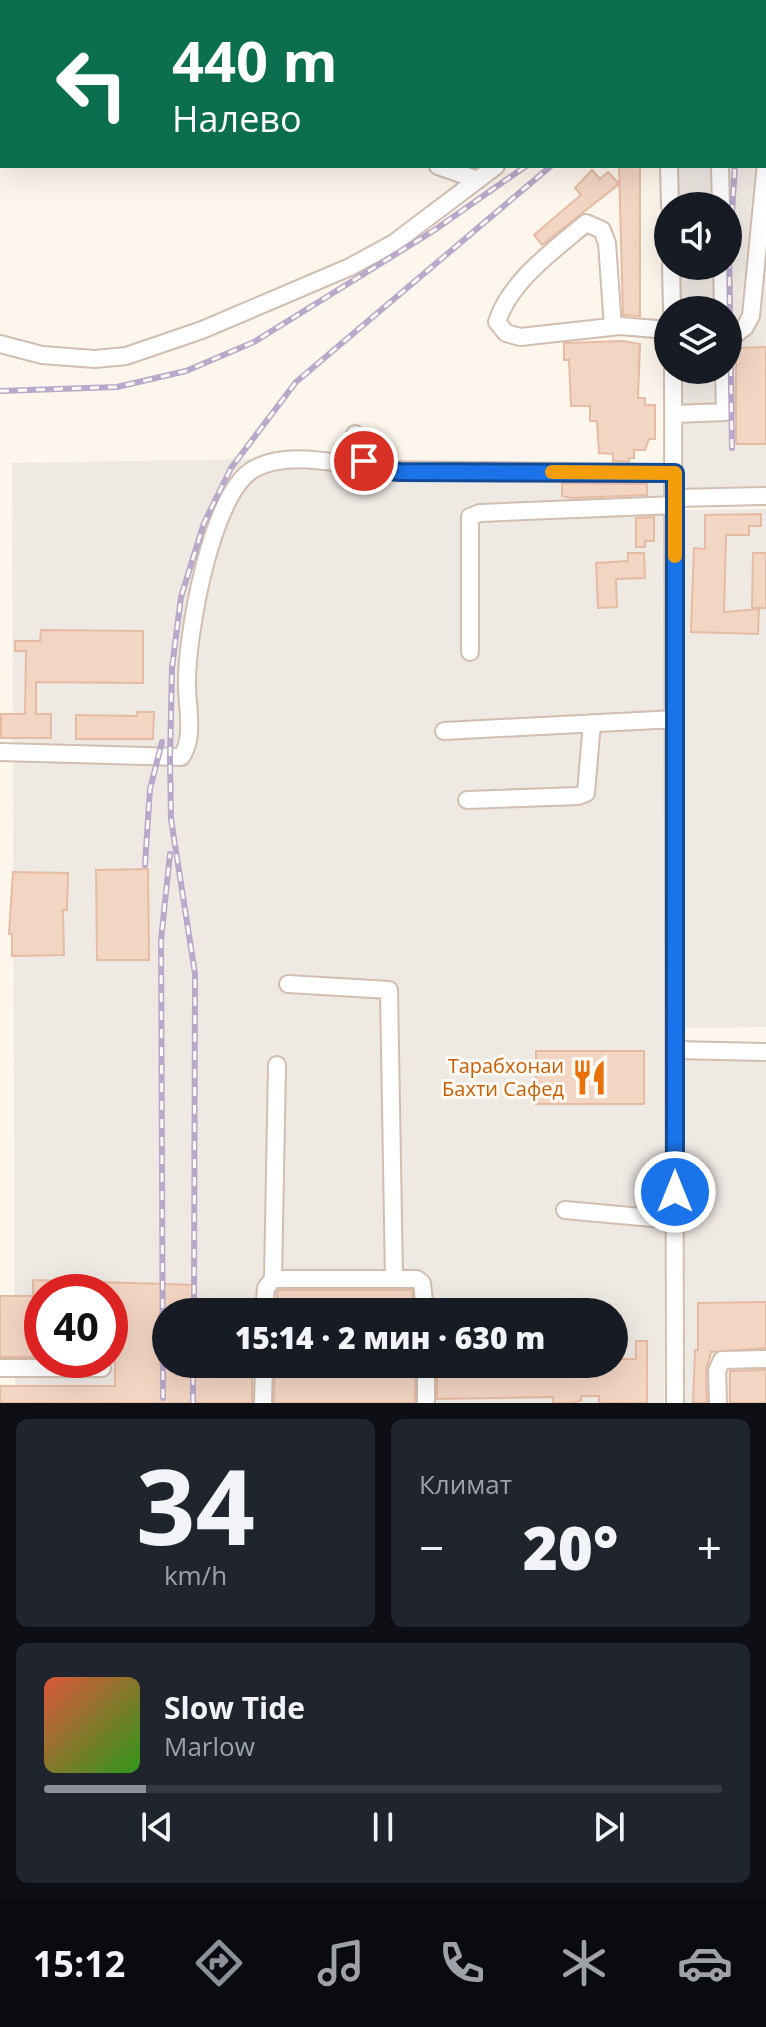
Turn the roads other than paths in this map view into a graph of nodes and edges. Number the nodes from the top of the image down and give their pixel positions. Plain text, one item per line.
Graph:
1 (444, 168) edge
2 (493, 168) edge
3 (669, 168) edge
4 (720, 168) edge
5 (766, 168) edge
6 (478, 180) junction
7 (670, 192) edge
8 (721, 192) edge
9 (613, 327) junction
10 (654, 329) edge
11 (742, 329) edge
12 (0, 344) edge
13 (673, 384) edge
14 (724, 384) edge
15 (674, 414) junction
16 (355, 434) dead end
17 (368, 467) junction
18 (675, 473) junction
19 (766, 496) edge
20 (675, 502) junction
21 (470, 652) dead end
22 (675, 719) junction
23 (592, 723) junction
24 (444, 731) dead end
25 (0, 752) edge
26 (467, 800) dead end
27 (288, 984) dead end
28 (675, 1050) junction
29 (766, 1052) edge
30 (277, 1065) dead end
31 (565, 1210) dead end
32 (675, 1220) junction
33 (273, 1279) junction
34 (394, 1279) junction
35 (265, 1298) edge
36 (424, 1298) edge
37 (766, 1359) edge
38 (0, 1368) edge
39 (24, 1368) edge
40 (264, 1378) edge
41 (426, 1378) edge
42 (263, 1403) edge
43 (426, 1403) edge
44 (675, 1403) edge
45 (718, 1403) edge

1 - 6 street
2 - 6 street
3 - 7 street
4 - 8 street
5 - 11 street
6 - 12 street
9 - 9 street
9 - 10 street
13 - 15 street
14 - 15 street
15 - 18 street
16 - 17 street
17 - 18 street
17 - 25 street
18 - 20 street
19 - 20 street
20 - 21 street
20 - 22 street
22 - 23 street
22 - 28 street
23 - 24 street
23 - 26 street
27 - 34 street
28 - 29 street
28 - 32 street
30 - 33 street
31 - 32 street
32 - 44 street
33 - 34 street
33 - 35 street
34 - 36 street
37 - 45 street
38 - 39 street
40 - 42 street
41 - 43 street

